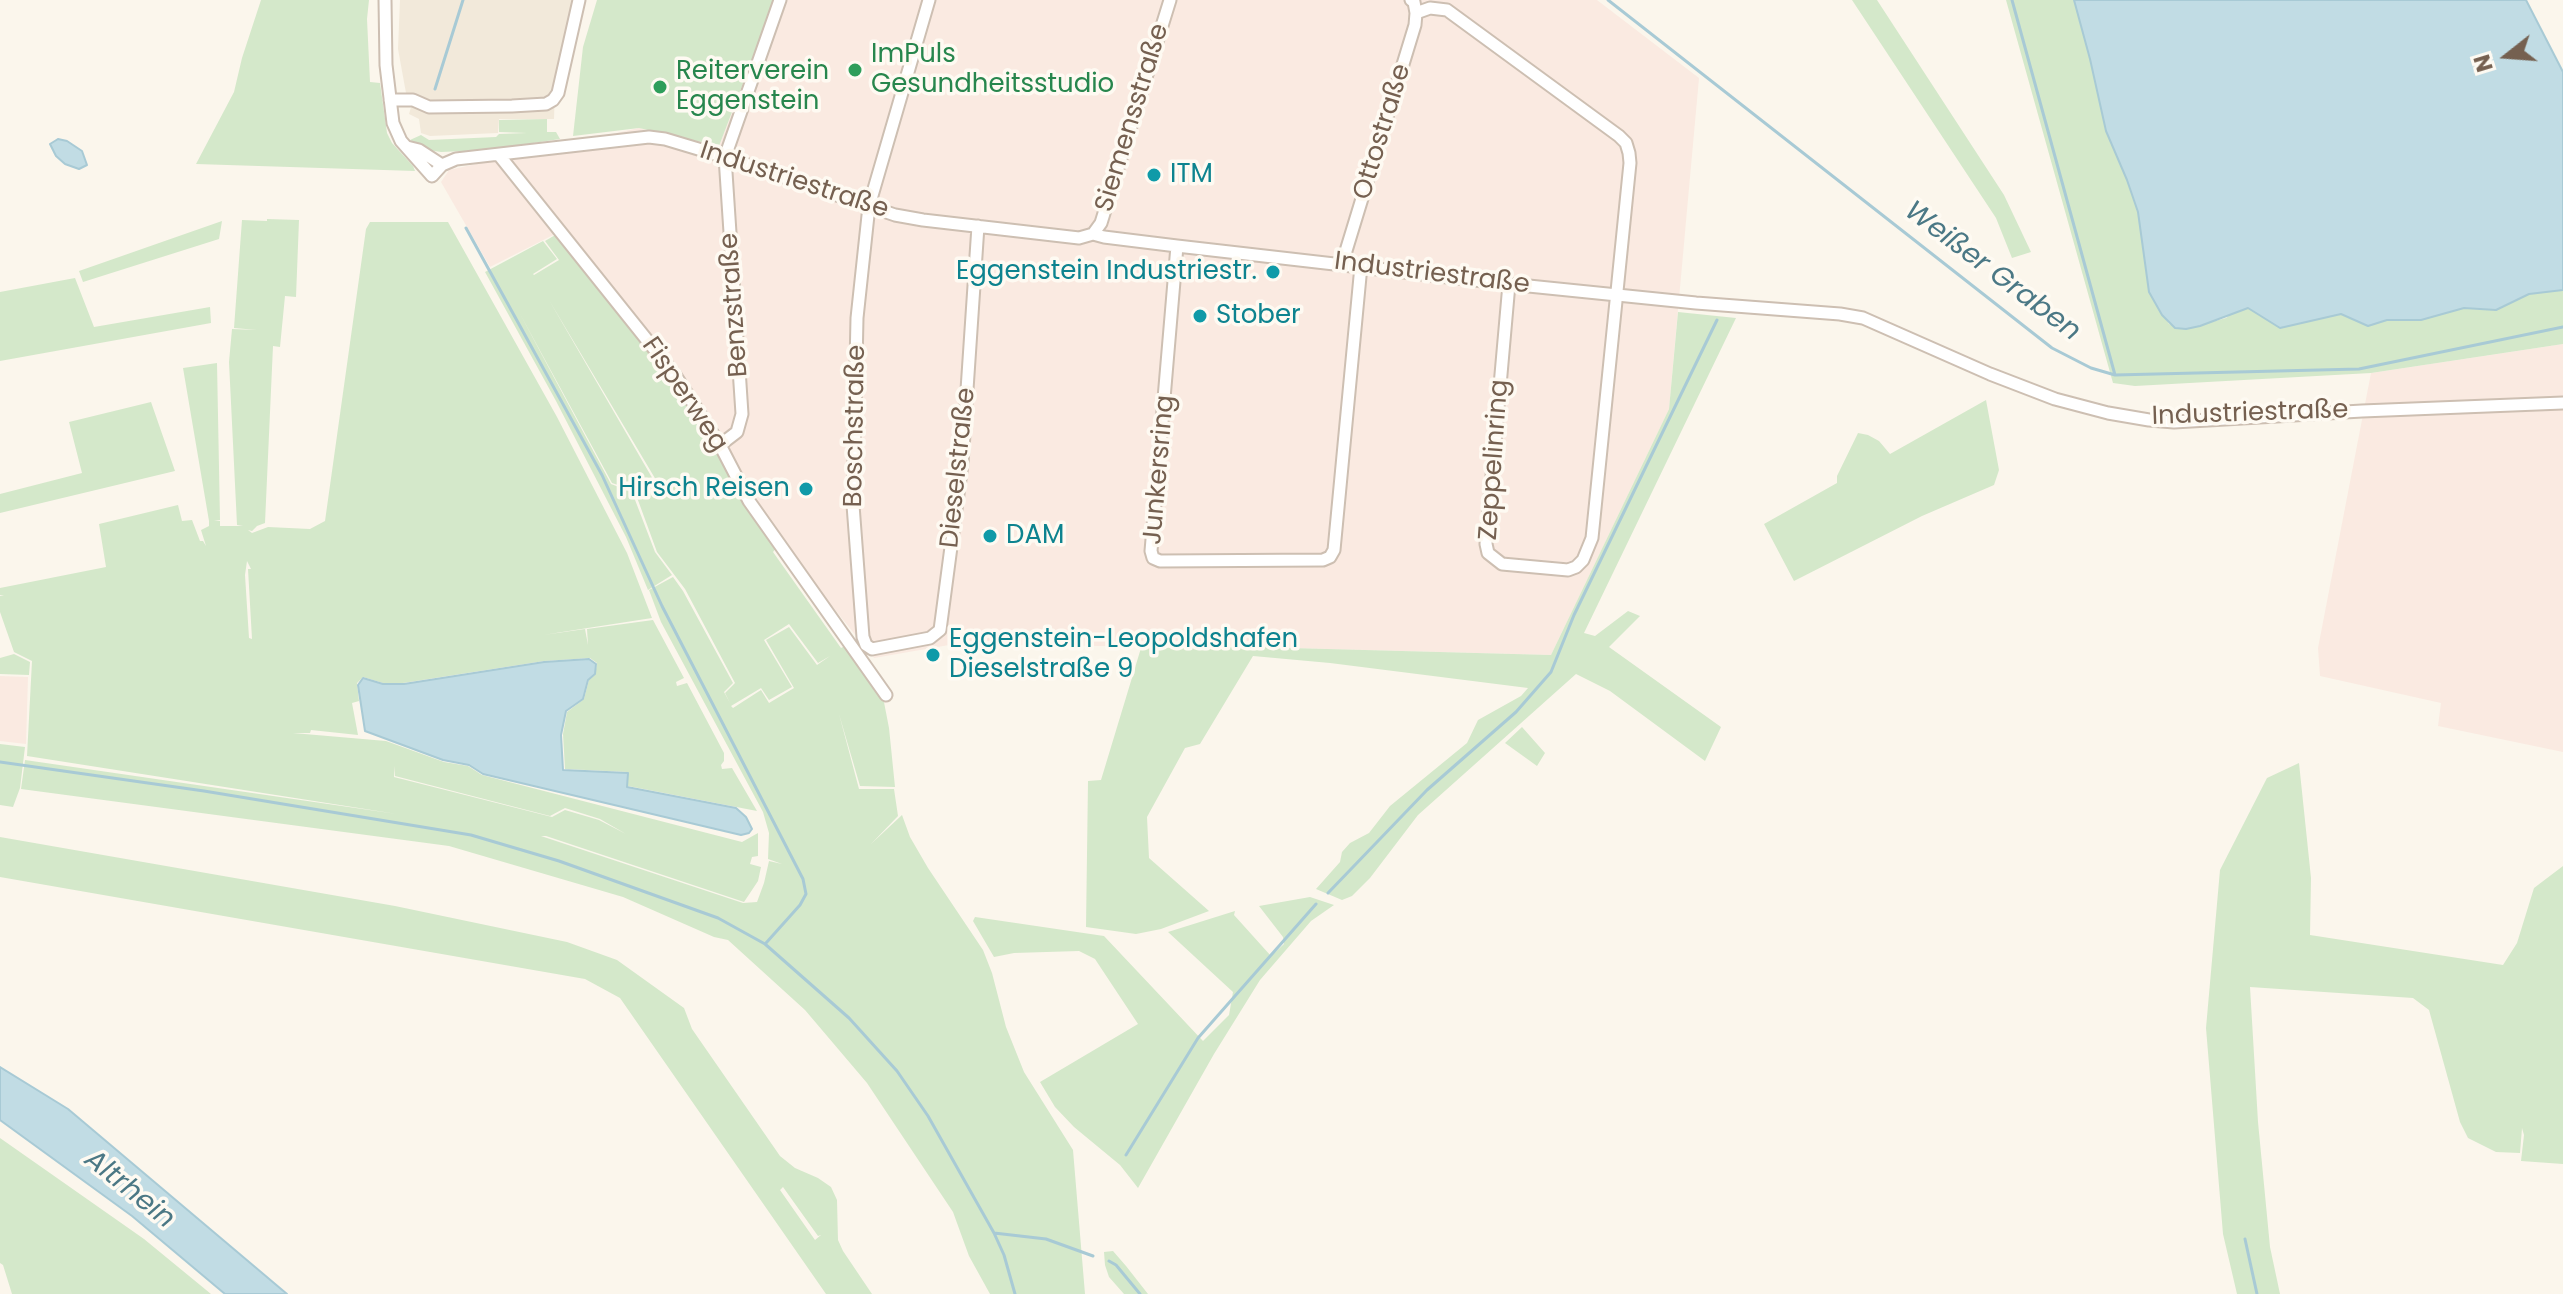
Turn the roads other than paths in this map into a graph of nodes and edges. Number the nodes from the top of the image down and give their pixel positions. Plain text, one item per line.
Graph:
1 (385, 0) edge
2 (579, 0) edge
3 (780, 0) edge
4 (929, 0) edge
5 (1170, 0) edge
6 (1411, 0) edge
7 (1416, 13) junction
8 (390, 100) junction
9 (407, 147) junction
10 (499, 155) junction
11 (725, 157) junction
12 (442, 165) junction
13 (869, 206) junction
14 (978, 226) junction
15 (1093, 234) junction
16 (1177, 246) junction
17 (1342, 264) junction
18 (1361, 266) junction
19 (1509, 284) junction
20 (1616, 295) junction
21 (2563, 403) edge
22 (720, 445) junction
23 (866, 645) joint
24 (886, 695) dead end

1 - 8 street
2 - 8 street
3 - 11 street
4 - 13 street, Boschstraße
5 - 15 street, Siemensstraße
6 - 7 street
7 - 17 street, Ottostraße
7 - 20 street, Zeppelinring
8 - 9 street
9 - 12 street
9 - 12 street
10 - 11 street, Industriestraße
10 - 12 street
10 - 22 street, Fisperweg
11 - 13 street, Industriestraße
11 - 22 street, Benzstraße
13 - 14 street, Industriestraße
13 - 23 street, Boschstraße
14 - 15 street, Industriestraße
14 - 23 street, Dieselstraße
15 - 16 street, Industriestraße
16 - 17 street, Industriestraße
16 - 18 street, Junkersring
17 - 18 street, Industriestraße
18 - 19 street, Industriestraße
19 - 20 street, Industriestraße
19 - 20 street, Zeppelinring
20 - 21 street, Industriestraße
22 - 24 street, Fisperweg

